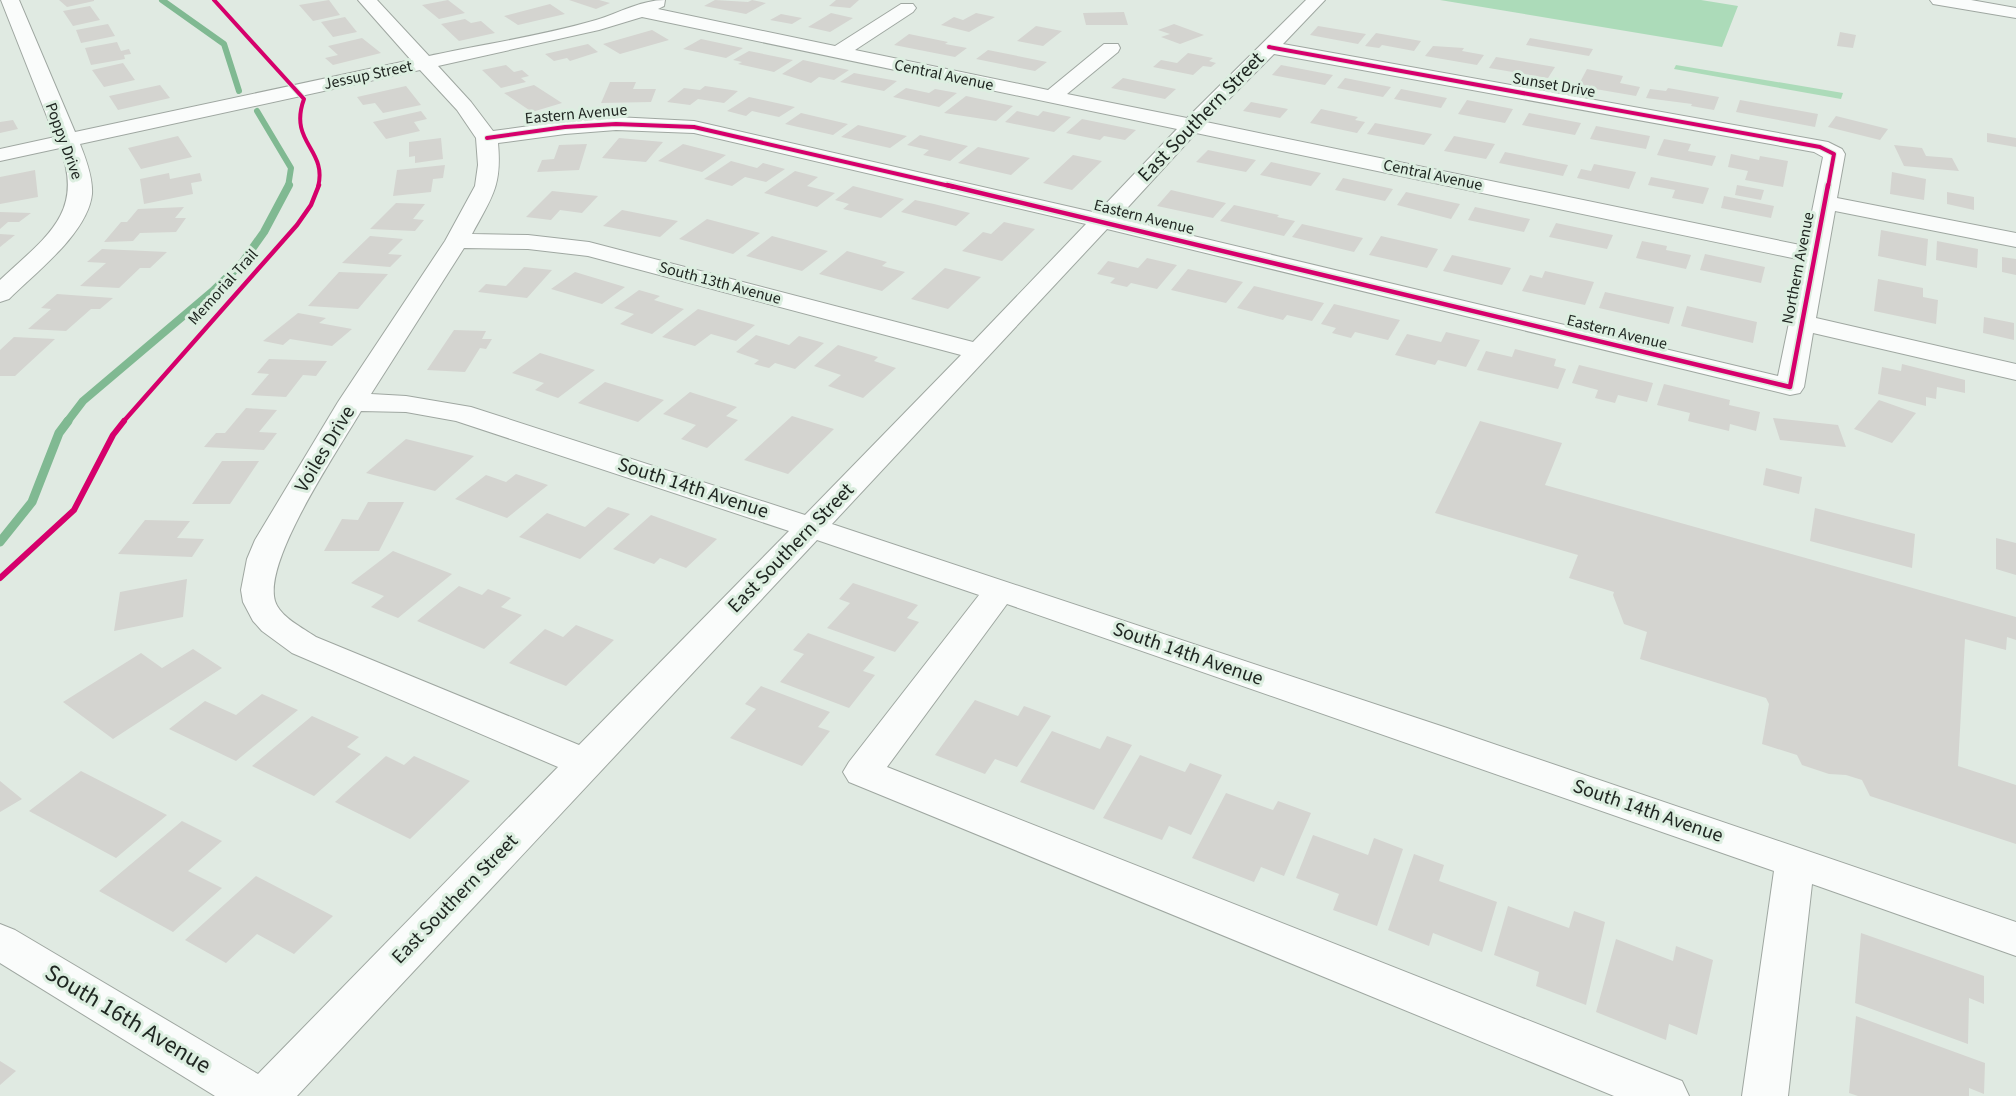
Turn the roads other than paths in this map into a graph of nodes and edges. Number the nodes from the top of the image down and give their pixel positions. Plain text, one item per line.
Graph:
1 (10, 0) edge
2 (367, 0) edge
3 (662, 0) edge
4 (1316, 0) edge
5 (1939, 0) edge
6 (907, 8) dead end
7 (641, 11) junction
8 (2016, 14) edge
9 (1269, 47) junction
10 (1111, 48) dead end
11 (837, 53) junction
12 (424, 63) junction
13 (1051, 97) junction
14 (1192, 124) junction
15 (487, 138) junction
16 (66, 141) junction
17 (1834, 154) joint
18 (0, 155) edge
19 (1824, 201) junction
20 (1102, 221) junction
21 (2016, 240) edge
22 (458, 241) junction
23 (1814, 255) junction
24 (0, 294) edge
25 (1801, 322) junction
26 (979, 352) junction
27 (2016, 372) edge
28 (1790, 387) joint
29 (352, 402) junction
30 (811, 526) junction
31 (1000, 591) junction
32 (585, 763) junction
33 (1795, 861) junction
34 (2016, 939) edge
35 (0, 942) edge
36 (255, 1096) edge
37 (267, 1096) edge
38 (1665, 1096) edge
39 (1765, 1096) edge

1 - 16 street, Poppy Drive
2 - 12 street
3 - 7 street, Jessup Street
4 - 9 street, East Southern Street
5 - 8 street
6 - 11 street
7 - 11 street, Central Avenue
7 - 12 street, Jessup Street
9 - 14 street, East Southern Street
9 - 17 street, Sunset Drive
10 - 13 street
11 - 13 street, Central Avenue
12 - 15 street
12 - 16 street, Jessup Street
13 - 14 street, Central Avenue
14 - 20 street, East Southern Street
14 - 23 street, Central Avenue
15 - 20 street, Eastern Avenue
15 - 22 street, Voiles Drive
16 - 18 street, Jessup Street
16 - 24 street, Poppy Drive
17 - 19 street, Northern Avenue
19 - 21 street
19 - 23 street, Northern Avenue
20 - 26 street, East Southern Street
20 - 28 street, Eastern Avenue
22 - 26 street, South 13th Avenue
22 - 29 street, Voiles Drive
23 - 25 street, Northern Avenue
25 - 27 street
25 - 28 street, Northern Avenue
26 - 30 street, East Southern Street
29 - 30 street, South 14th Avenue
29 - 32 street, Voiles Drive
30 - 31 street, South 14th Avenue
30 - 32 street, East Southern Street
31 - 33 street, South 14th Avenue
31 - 38 street
32 - 37 street, East Southern Street
33 - 34 street, South 14th Avenue
33 - 39 street
35 - 36 street, South 16th Avenue

